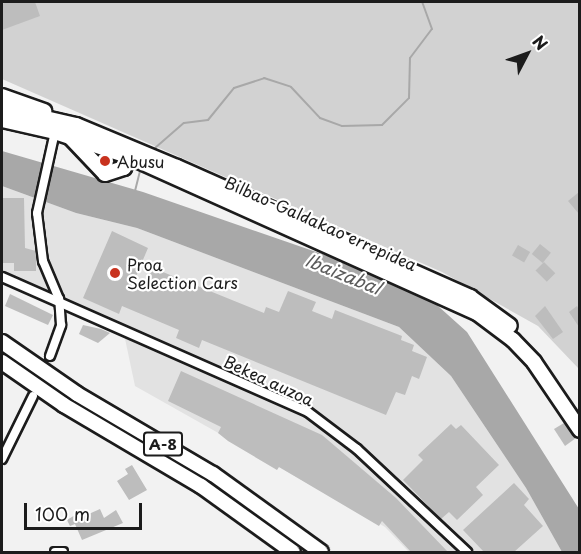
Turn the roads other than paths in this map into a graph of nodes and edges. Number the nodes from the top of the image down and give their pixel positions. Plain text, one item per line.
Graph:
1 (6, 95) edge
2 (2, 108) edge
3 (2, 120) edge
4 (64, 130) junction
5 (131, 153) junction
6 (2, 277) edge
7 (59, 299) junction
8 (2, 342) edge
9 (50, 356) tunnel mouth
10 (2, 362) edge
11 (33, 396) tunnel mouth
12 (579, 414) edge
13 (579, 430) edge
14 (2, 459) edge
15 (54, 552) edge
16 (63, 552) edge
17 (293, 552) edge
18 (321, 552) edge
19 (467, 552) edge

1 - 4 highway
2 - 4 highway
3 - 4 highway
4 - 5 highway
4 - 5 highway
4 - 7 street
5 - 12 highway
5 - 13 highway, Bilbao-Galdakao errepidea
6 - 7 street, Bekea auzoa
7 - 9 street
7 - 19 street, Bekea auzoa
8 - 18 highway, A-8
10 - 17 highway, A-8
11 - 14 street
15 - 16 street

